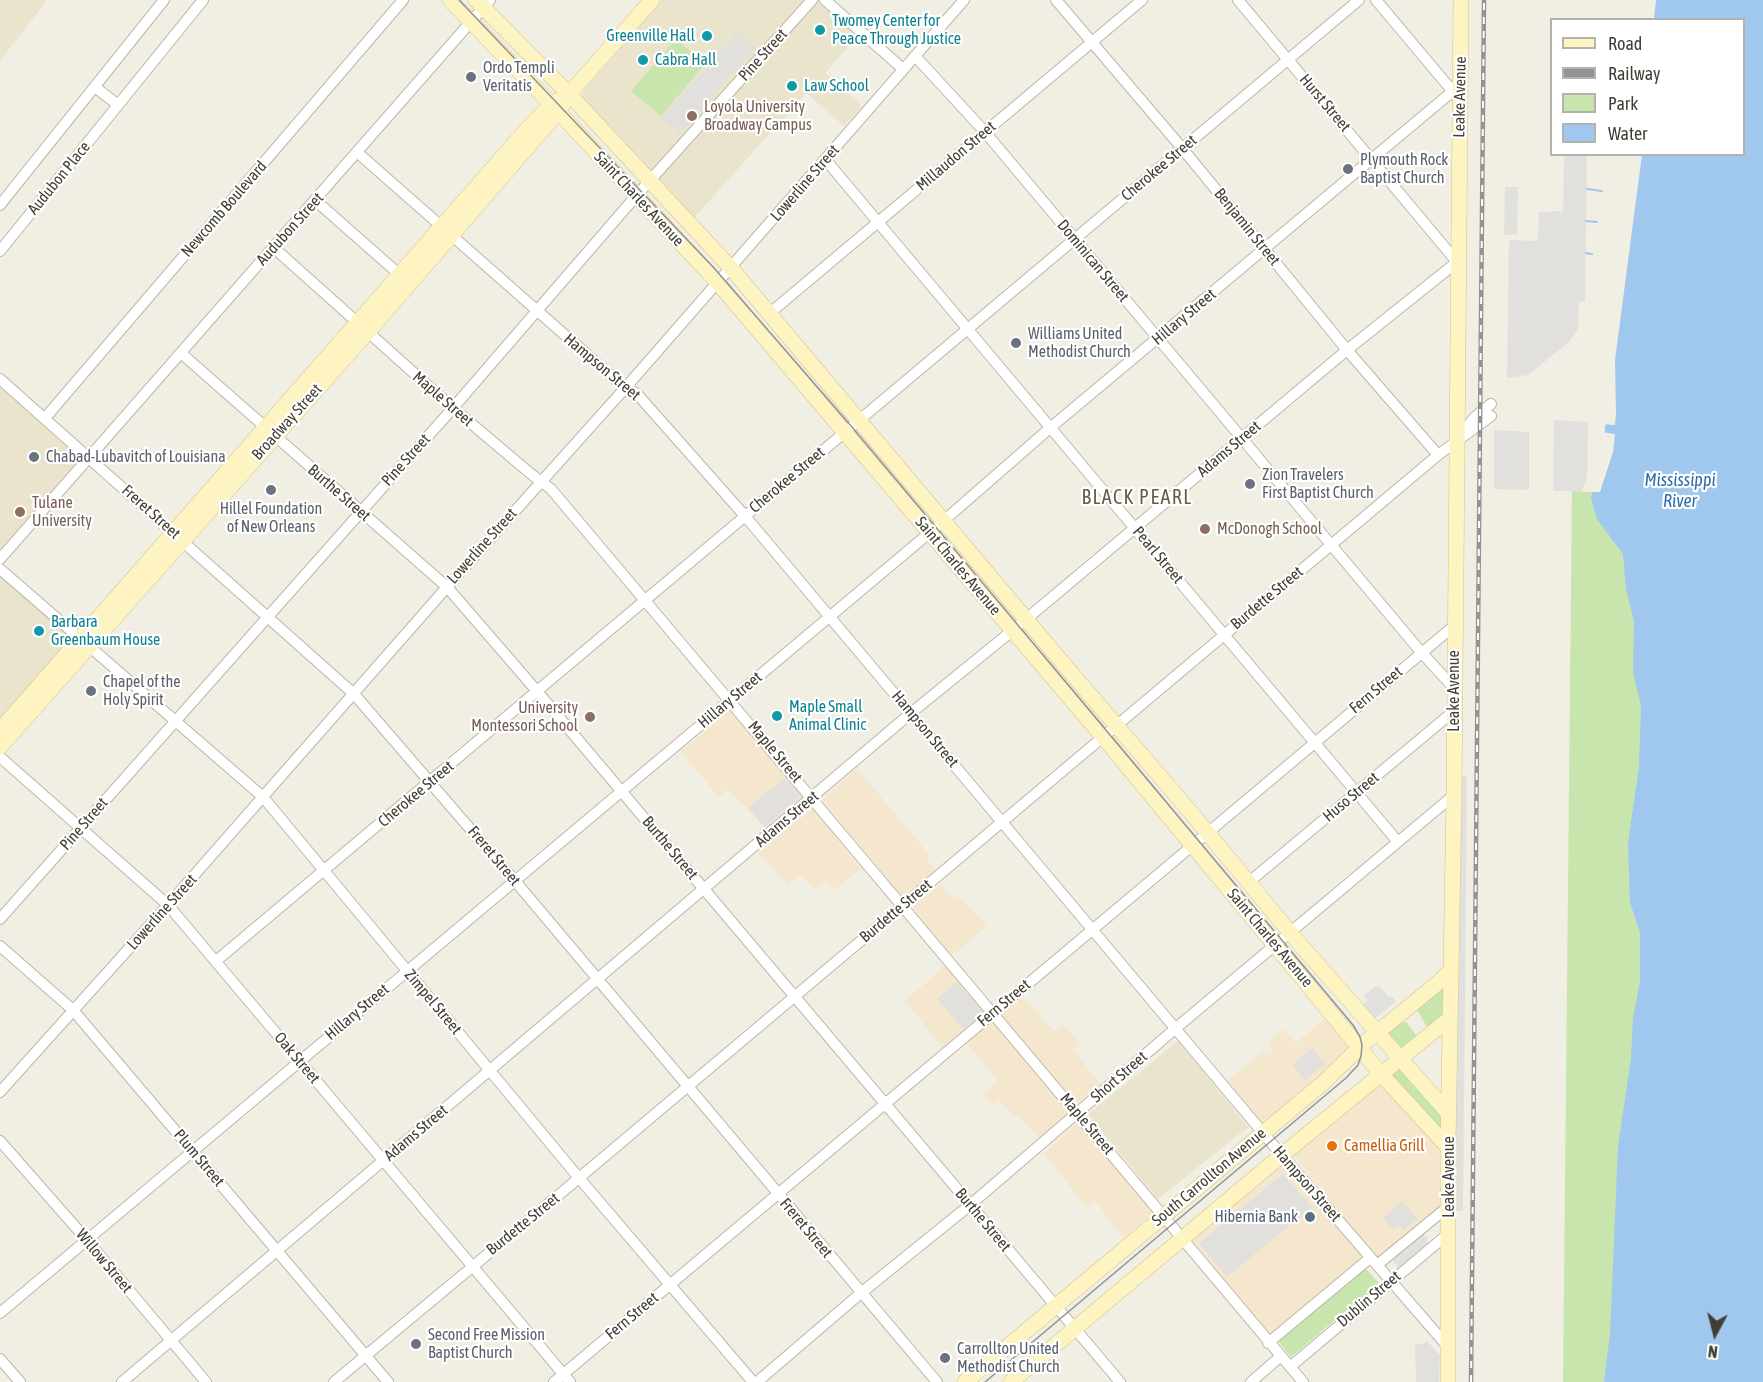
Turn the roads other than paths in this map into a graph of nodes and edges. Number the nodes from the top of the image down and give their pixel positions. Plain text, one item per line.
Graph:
1 (164, 0) edge
2 (202, 0) edge
3 (403, 0) edge
4 (450, 0) edge
5 (652, 0) edge
6 (812, 0) edge
7 (825, 0) edge
8 (964, 0) edge
9 (1056, 0) edge
10 (1142, 0) edge
11 (1238, 0) edge
12 (1359, 0) edge
13 (1376, 0) edge
14 (1461, 0) edge
15 (483, 3) edge
16 (471, 21) junction
17 (1092, 42) junction
18 (915, 56) junction
19 (1288, 59) junction
20 (903, 69) junction
21 (95, 87) junction
22 (1460, 88) junction
23 (569, 94) junction
24 (118, 105) junction
25 (554, 108) junction
26 (984, 132) junction
27 (1182, 148) junction
28 (358, 153) junction
29 (825, 159) junction
30 (1372, 159) junction
31 (650, 181) junction
32 (636, 196) junction
33 (315, 200) junction
34 (0, 205) edge
35 (876, 222) junction
36 (447, 231) junction
37 (1074, 239) junction
38 (273, 248) junction
39 (1265, 249) junction
40 (0, 251) edge
41 (1458, 262) junction
42 (731, 268) junction
43 (400, 275) junction
44 (718, 283) junction
45 (536, 310) junction
46 (770, 313) junction
47 (362, 328) junction
48 (967, 329) junction
49 (1158, 339) junction
50 (1347, 350) junction
51 (181, 353) junction
52 (0, 379) edge
53 (627, 386) junction
54 (453, 408) junction
55 (1491, 410) dead end
56 (45, 418) junction
57 (860, 419) junction
58 (1050, 428) junction
59 (845, 432) junction
60 (270, 433) junction
61 (1242, 438) junction
62 (1457, 440) junction
63 (1438, 455) junction
64 (89, 457) junction
65 (541, 481) junction
66 (360, 511) junction
67 (745, 516) junction
68 (944, 520) junction
69 (1135, 528) junction
70 (929, 532) junction
71 (179, 537) junction
72 (1331, 545) junction
73 (0, 559) edge
74 (0, 569) edge
75 (447, 587) junction
76 (646, 599) junction
77 (267, 615) junction
78 (830, 616) junction
79 (1026, 619) junction
80 (1455, 625) junction
81 (1012, 631) junction
82 (1224, 635) junction
83 (84, 643) junction
84 (1421, 652) junction
85 (1454, 688) junction
86 (536, 690) junction
87 (354, 694) junction
88 (730, 700) junction
89 (1454, 711) junction
90 (911, 713) junction
91 (174, 722) junction
92 (1116, 725) junction
93 (0, 730) edge
94 (1103, 737) junction
95 (1314, 742) junction
96 (0, 747) edge
97 (0, 757) edge
98 (431, 782) junction
99 (621, 791) junction
100 (1357, 792) junction
101 (1454, 795) junction
102 (263, 797) junction
103 (812, 797) junction
104 (1003, 821) junction
105 (80, 828) junction
106 (1207, 832) junction
107 (1398, 842) junction
108 (1193, 844) junction
109 (323, 871) junction
110 (515, 881) junction
111 (1249, 882) junction
112 (704, 889) junction
113 (168, 905) junction
114 (903, 905) junction
115 (0, 919) edge
116 (1093, 929) junction
117 (1290, 933) junction
118 (1276, 945) junction
119 (0, 946) edge
120 (216, 961) junction
121 (406, 970) junction
122 (1451, 970) junction
123 (598, 980) junction
124 (795, 996) junction
125 (74, 1010) junction
126 (994, 1012) junction
127 (1450, 1018) junction
128 (1176, 1028) junction
129 (1377, 1032) junction
130 (1360, 1047) junction
131 (1400, 1059) junction
132 (300, 1061) junction
133 (490, 1070) junction
134 (1381, 1074) junction
135 (687, 1087) junction
136 (0, 1092) edge
137 (885, 1104) junction
138 (1078, 1113) junction
139 (1449, 1114) junction
140 (1263, 1132) junction
141 (0, 1141) edge
142 (1448, 1147) junction
143 (193, 1150) junction
144 (1282, 1155) junction
145 (383, 1161) junction
146 (579, 1178) junction
147 (778, 1194) junction
148 (970, 1205) junction
149 (1449, 1206) junction
150 (1163, 1215) junction
151 (1426, 1225) junction
152 (1443, 1237) junction
153 (1182, 1238) junction
154 (86, 1239) junction
155 (277, 1251) junction
156 (1374, 1262) junction
157 (472, 1265) junction
158 (1391, 1281) junction
159 (671, 1284) junction
160 (861, 1293) junction
161 (1055, 1306) junction
162 (0, 1313) edge
163 (1075, 1329) junction
164 (171, 1341) junction
165 (1268, 1343) junction
166 (1449, 1348) junction
167 (365, 1355) junction
168 (0, 1359) edge
169 (1285, 1361) junction
170 (567, 1378) edge
171 (20, 1382) edge
172 (123, 1382) edge
173 (206, 1382) edge
174 (334, 1382) edge
175 (388, 1382) edge
176 (554, 1382) edge
177 (755, 1382) edge
178 (937, 1382) edge
179 (965, 1382) edge
180 (1011, 1382) edge
181 (1120, 1382) edge
182 (1251, 1382) edge
183 (1303, 1382) edge
184 (1448, 1382) edge

1 - 21 street, Audubon Place
2 - 24 street, Audubon Place
3 - 56 street, Newcomb Boulevard
4 - 16 main road, Saint Charles Avenue
5 - 23 main road, Broadway Street
6 - 31 street, Pine Street
7 - 20 street
8 - 18 street, Lowerline Street
9 - 17 street, Benjamin Street
10 - 17 street, Millaudon Street
11 - 19 street, Hurst Street
12 - 19 street, Cherokee Street
13 - 22 street
14 - 22 main road, Leake Avenue
15 - 16 street, Audubon Street
15 - 23 main road, Saint Charles Avenue
16 - 25 main road, Saint Charles Avenue
16 - 28 street, Audubon Street
17 - 26 street, Millaudon Street
17 - 27 street, Benjamin Street
18 - 20 street, Lowerline Street
18 - 26 street, Dominican Street
19 - 27 street, Cherokee Street
19 - 30 street, Hurst Street
20 - 29 street, Lowerline Street
21 - 24 street
21 - 34 street, Audubon Place
22 - 30 street, Hillary Street
22 - 41 main road, Leake Avenue
23 - 25 main road, Broadway Street
23 - 31 main road, Saint Charles Avenue
24 - 40 street, Audubon Place
25 - 32 main road, Saint Charles Avenue
25 - 36 main road, Broadway Street
26 - 35 street, Millaudon Street
26 - 37 street, Dominican Street
27 - 37 street, Cherokee Street
27 - 39 street, Benjamin Street
28 - 33 street, Audubon Street
28 - 36 street, Hampson Street
29 - 35 street, Pearl Street
29 - 42 street, Lowerline Street
30 - 39 street, Hillary Street
30 - 41 street, Hurst Street
31 - 32 street, Pine Street
31 - 42 main road, Saint Charles Avenue
32 - 44 main road, Saint Charles Avenue
32 - 45 street, Pine Street
33 - 38 street, Audubon Street
33 - 43 street
35 - 46 street, Millaudon Street
35 - 48 street, Pearl Street
36 - 43 main road, Broadway Street
36 - 45 street, Hampson Street
36 - 47 main road, Broadway Street
37 - 48 street, Cherokee Street
37 - 49 street, Dominican Street
38 - 47 street, Maple Street
38 - 51 street, Audubon Street
39 - 49 street, Hillary Street
39 - 50 street, Benjamin Street
41 - 50 street, Adams Street
41 - 62 main road, Leake Avenue
42 - 44 street, Lowerline Street
42 - 46 main road, Saint Charles Avenue
43 - 47 main road, Broadway Street
44 - 53 street, Lowerline Street
44 - 59 main road, Saint Charles Avenue
45 - 53 street, Hampson Street
45 - 54 street, Pine Street
46 - 57 main road, Saint Charles Avenue
47 - 54 street, Maple Street
47 - 60 main road, Broadway Street
48 - 57 street, Cherokee Street
48 - 58 street, Pearl Street
49 - 58 street, Hillary Street
49 - 61 street, Dominican Street
50 - 61 street, Adams Street
50 - 63 street, Benjamin Street
51 - 60 street, Burthe Street
51 - 64 street, Audubon Street
52 - 56 street, Freret Street
53 - 65 street, Lowerline Street
53 - 67 street, Hampson Street
54 - 65 street, Maple Street
54 - 66 street, Pine Street
55 - 62 street, Burdette Street
56 - 64 street, Freret Street
57 - 59 street, Cherokee Street
57 - 68 main road, Saint Charles Avenue
58 - 68 street, Hillary Street
58 - 69 street, Pearl Street
59 - 67 street, Cherokee Street
59 - 70 main road, Saint Charles Avenue
60 - 66 street, Burthe Street
60 - 71 main road, Broadway Street
61 - 69 street, Adams Street
61 - 72 street, Dominican Street
62 - 63 street, Burdette Street
62 - 80 main road, Leake Avenue
63 - 72 street, Burdette Street
64 - 71 street, Freret Street
64 - 73 street, Audubon Street
65 - 75 street, Lowerline Street
65 - 76 street, Maple Street
66 - 75 street, Burthe Street
66 - 77 street, Pine Street
67 - 76 street, Cherokee Street
67 - 78 street, Hampson Street
68 - 70 street, Hillary Street
68 - 79 main road, Saint Charles Avenue
69 - 79 street, Adams Street
69 - 82 street, Pearl Street
70 - 78 street, Hillary Street
70 - 81 main road, Saint Charles Avenue
71 - 77 street, Freret Street
71 - 83 main road, Broadway Street
72 - 82 street, Burdette Street
72 - 84 street, Dominican Street
74 - 83 street, Zimpel Street
75 - 86 street, Burthe Street
75 - 87 street, Lowerline Street
76 - 86 street, Cherokee Street
76 - 88 street, Maple Street
77 - 87 street, Freret Street
77 - 91 street, Pine Street
78 - 88 street, Hillary Street
78 - 90 street, Hampson Street
79 - 81 street, Adams Street
79 - 92 main road, Saint Charles Avenue
80 - 84 street, Fern Street
80 - 85 main road, Leake Avenue
81 - 90 street, Adams Street
81 - 94 main road, Saint Charles Avenue
82 - 92 street, Burdette Street
82 - 95 street, Pearl Street
83 - 91 street, Zimpel Street
83 - 93 main road, Broadway Street
83 - 96 main road, Broadway Street
84 - 85 street, Dominican Street
84 - 95 street, Fern Street
85 - 89 main road, Leake Avenue
86 - 98 street, Cherokee Street
86 - 99 street, Burthe Street
87 - 98 street, Freret Street
87 - 102 street, Lowerline Street
88 - 99 street, Hillary Street
88 - 103 street, Maple Street
89 - 100 street, Huso Street
89 - 101 main road, Leake Avenue
90 - 103 street, Adams Street
90 - 104 street, Hampson Street
91 - 102 street, Zimpel Street
91 - 105 street, Pine Street
92 - 94 street, Burdette Street
92 - 106 main road, Saint Charles Avenue
94 - 104 street, Burdette Street
94 - 108 main road, Saint Charles Avenue
95 - 100 street, Pearl Street
95 - 106 street, Fern Street
97 - 105 street, Oak Street
98 - 109 street, Cherokee Street
98 - 110 street, Freret Street
99 - 110 street, Hillary Street
99 - 112 street, Burthe Street
100 - 107 street, Pearl Street
100 - 111 street, Huso Street
101 - 107 street, Short Street
101 - 122 main road, Leake Avenue
102 - 109 street, Zimpel Street
102 - 113 street, Lowerline Street
103 - 112 street, Adams Street
103 - 114 street, Maple Street
104 - 114 street, Burdette Street
104 - 116 street, Hampson Street
105 - 113 street, Oak Street
105 - 115 street, Pine Street
106 - 108 street, Fern Street
106 - 111 main road, Saint Charles Avenue
107 - 117 street, Short Street
108 - 116 street, Fern Street
108 - 118 main road, Saint Charles Avenue
109 - 120 street, Cherokee Street
109 - 121 street, Zimpel Street
110 - 121 street, Hillary Street
110 - 123 street, Freret Street
111 - 117 main road, Saint Charles Avenue
112 - 123 street, Adams Street
112 - 124 street, Burthe Street
113 - 120 street, Oak Street
113 - 125 street, Lowerline Street
114 - 124 street, Burdette Street
114 - 126 street, Maple Street
116 - 126 street, Fern Street
116 - 128 street, Hampson Street
117 - 118 street, Short Street
117 - 129 main road, Saint Charles Avenue
118 - 128 street, Short Street
118 - 130 main road, Saint Charles Avenue
119 - 125 street, Plum Street
120 - 132 street, Oak Street
121 - 132 street, Hillary Street
121 - 133 street, Zimpel Street
122 - 127 main road, Leake Avenue
122 - 129 main road, South Carrollton Avenue
123 - 133 street, Adams Street
123 - 135 street, Freret Street
124 - 135 street, Burdette Street
124 - 137 street, Burthe Street
125 - 136 street, Lowerline Street
125 - 143 street, Plum Street
126 - 137 street, Fern Street
126 - 138 street, Maple Street
127 - 131 main road, South Carrollton Avenue
127 - 139 main road, Leake Avenue
128 - 138 street, Short Street
128 - 140 street, Hampson Street
129 - 130 main road, South Carrollton Avenue
129 - 131 main road, Saint Charles Avenue
130 - 134 main road, Saint Charles Avenue
130 - 140 main road, South Carrollton Avenue
131 - 134 main road, South Carrollton Avenue
131 - 139 main road, Saint Charles Avenue
132 - 143 street, Hillary Street
132 - 145 street, Oak Street
133 - 145 street, Adams Street
133 - 146 street, Zimpel Street
134 - 142 main road, Saint Charles Avenue
134 - 144 main road, South Carrollton Avenue
135 - 146 street, Burdette Street
135 - 147 street, Freret Street
137 - 147 street, Fern Street
137 - 148 street, Burthe Street
138 - 148 street, Short Street
138 - 150 street, Maple Street
139 - 142 main road, Leake Avenue
140 - 144 street, Hampson Street
140 - 150 main road, South Carrollton Avenue
141 - 154 street, Willow Street
142 - 149 main road, Leake Avenue
143 - 154 street, Hillary Street
143 - 155 street, Plum Street
144 - 153 main road, South Carrollton Avenue
144 - 156 street, Hampson Street
145 - 155 street, Adams Street
145 - 157 street, Oak Street
146 - 157 street, Burdette Street
146 - 159 street, Zimpel Street
147 - 159 street, Fern Street
147 - 160 street, Freret Street
148 - 160 street, Short Street
148 - 161 street, Burthe Street
149 - 151 street, Dublin Street
149 - 152 main road, Leake Avenue
150 - 153 street, Maple Street
150 - 161 main road, South Carrollton Avenue
151 - 152 street
151 - 156 street, Dublin Street
152 - 158 street, Dublin Street
152 - 166 main road, Leake Avenue
153 - 163 main road, South Carrollton Avenue
153 - 165 street, Maple Street
154 - 162 street, Hillary Street
154 - 164 street, Willow Street
155 - 164 street, Adams Street
155 - 167 street, Plum Street
156 - 158 street, Hampson Street
156 - 165 street, Dublin Street
157 - 167 street, Burdette Street
157 - 170 street, Oak Street
158 - 166 street, Hampson Street
158 - 169 street, Dublin Street
159 - 170 street, Fern Street
159 - 177 street, Zimpel Street
160 - 177 street, Short Street
160 - 178 street, Freret Street
161 - 163 street, Burthe Street
161 - 179 main road, South Carrollton Avenue
163 - 180 main road, South Carrollton Avenue
163 - 181 street, Burthe Street
164 - 172 street, Adams Street
164 - 173 street, Willow Street
165 - 169 street, Maple Street
166 - 184 main road, Leake Avenue
167 - 174 street, Burdette Street
167 - 175 street, Plum Street
168 - 171 street
169 - 182 street, Dublin Street
169 - 183 street, Maple Street
170 - 176 street, Fern Street

